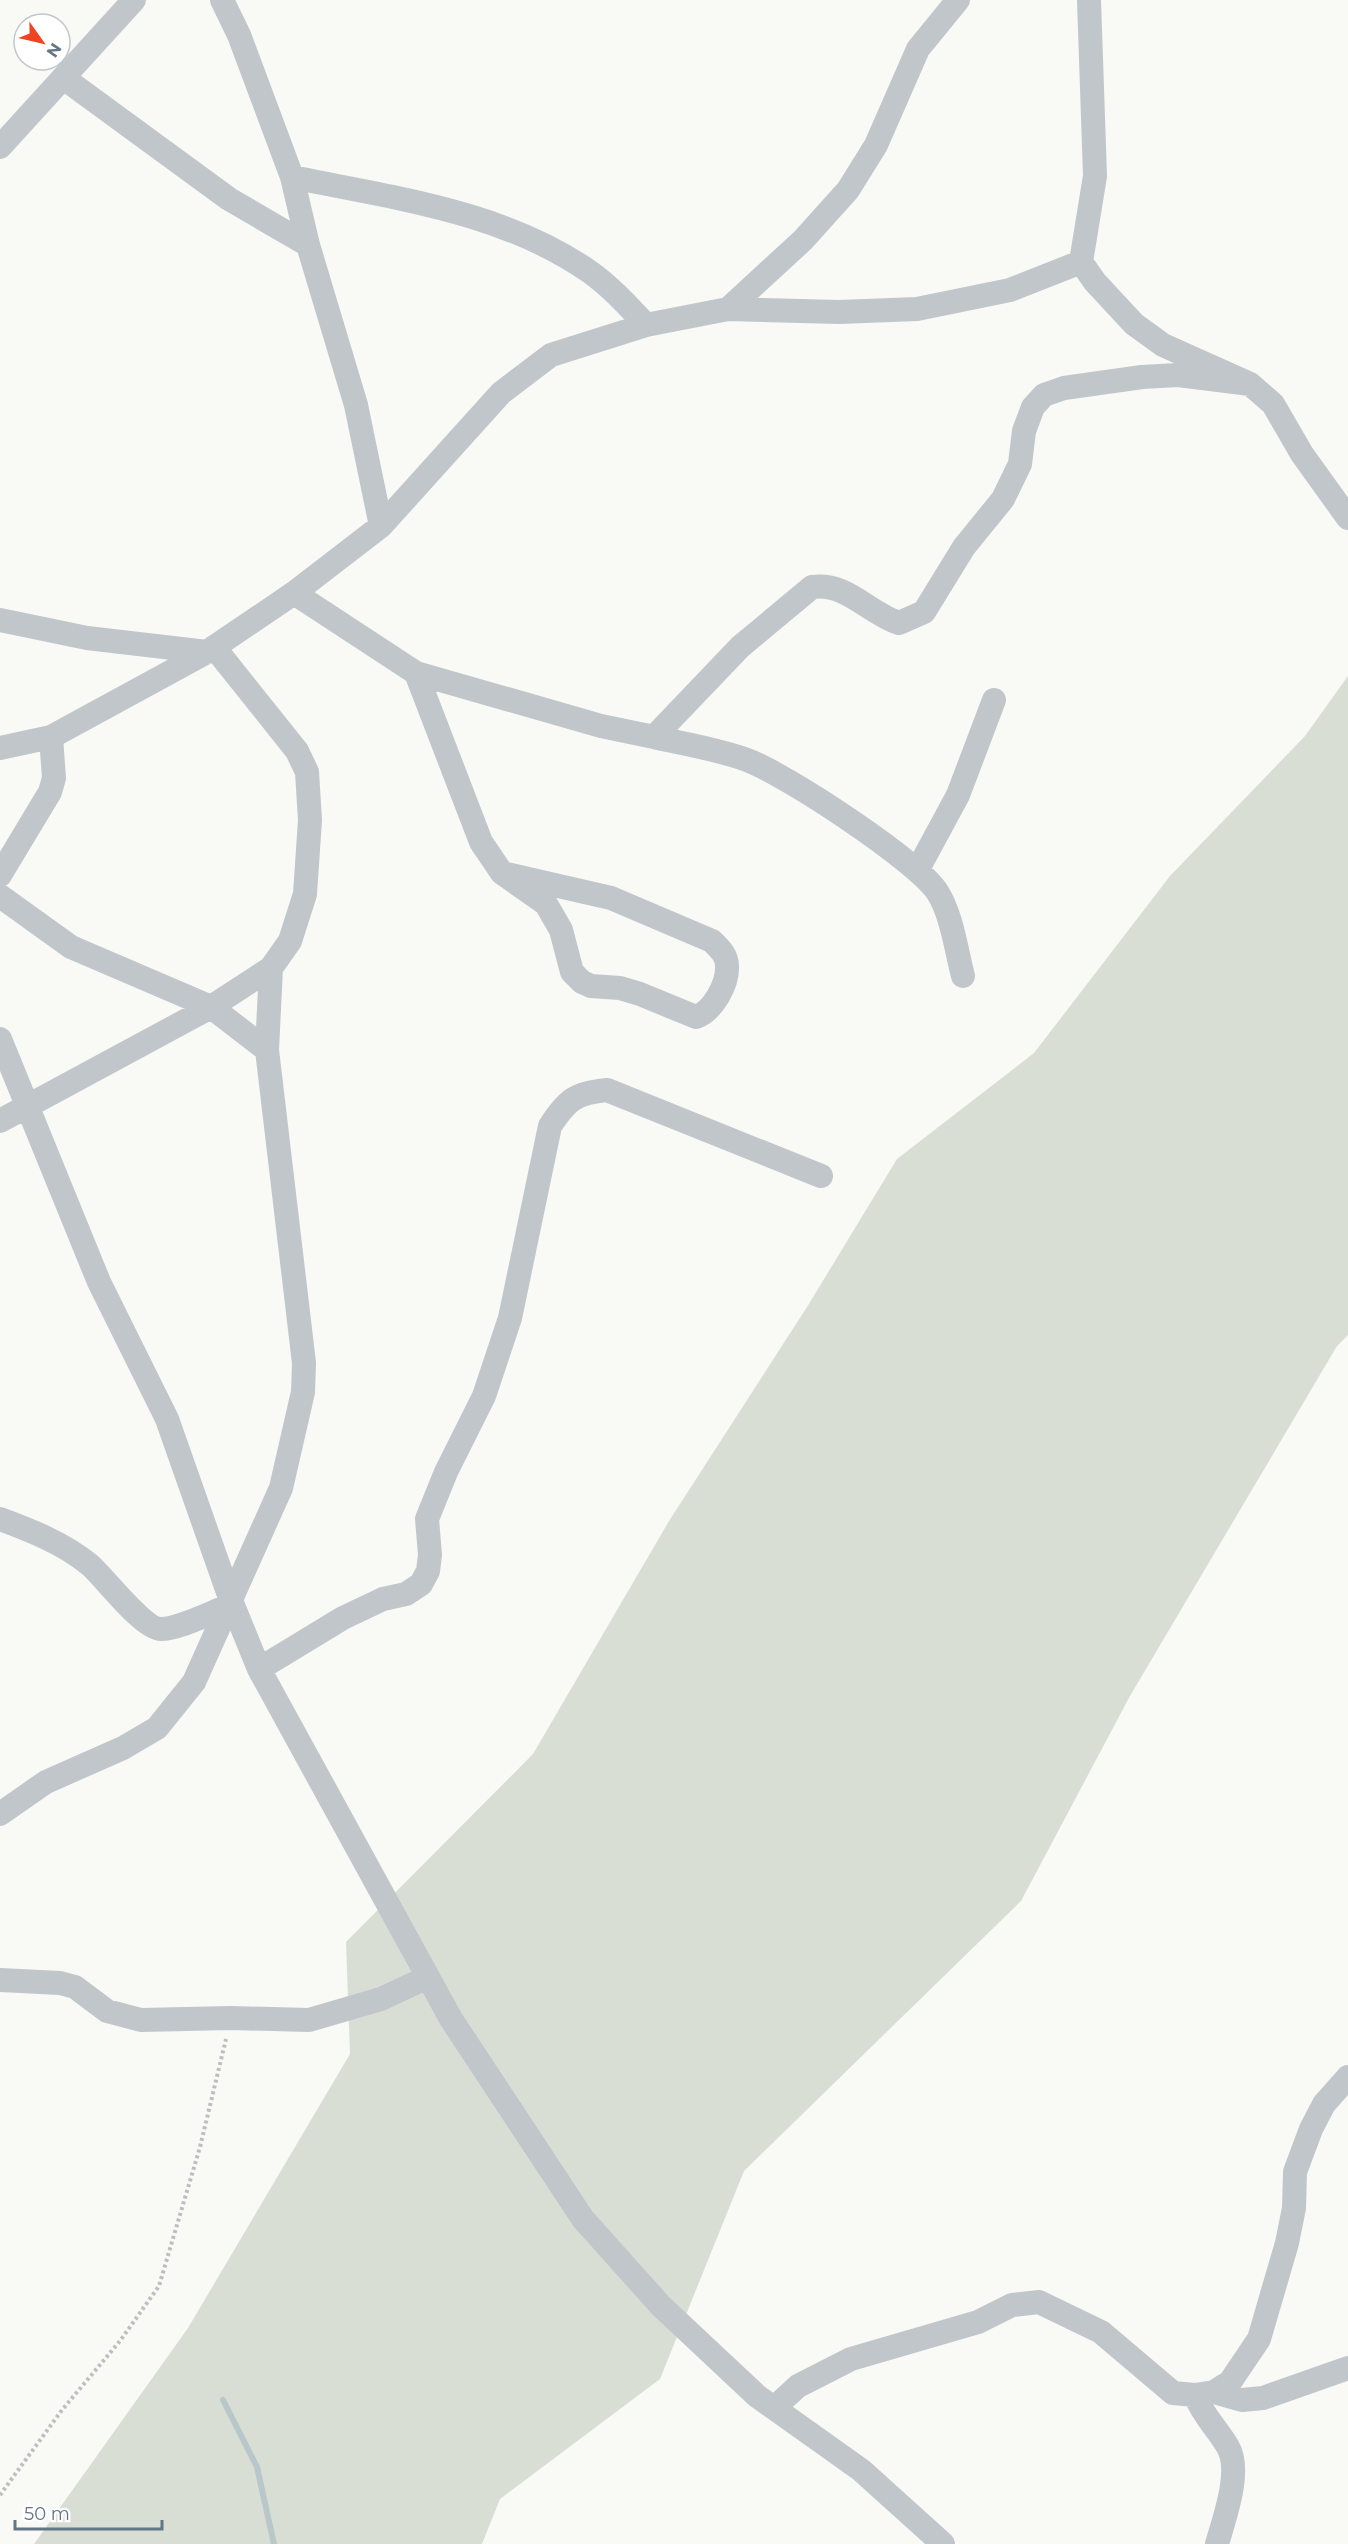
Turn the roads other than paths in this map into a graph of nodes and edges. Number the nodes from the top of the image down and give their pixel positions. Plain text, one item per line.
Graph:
1 (222, 0) edge
2 (958, 0) edge
3 (1089, 0) edge
4 (129, 4) edge
5 (65, 79) junction
6 (0, 147) edge
7 (292, 177) junction
8 (308, 245) junction
9 (1081, 262) junction
10 (728, 309) junction
11 (646, 325) junction
12 (1250, 384) junction
13 (1348, 518) edge
14 (381, 526) junction
15 (294, 593) junction
16 (0, 620) edge
17 (211, 649) junction
18 (416, 673) junction
19 (994, 700) dead end
20 (51, 737) junction
21 (654, 737) junction
22 (0, 748) edge
23 (918, 869) junction
24 (502, 873) junction
25 (0, 875) edge
26 (0, 896) edge
27 (271, 968) junction
28 (963, 976) dead end
29 (211, 1007) junction
30 (0, 1039) edge
31 (267, 1050) junction
32 (26, 1105) junction
33 (0, 1121) edge
34 (821, 1176) dead end
35 (0, 1519) edge
36 (228, 1603) junction
37 (259, 1669) junction
38 (0, 1814) edge
39 (428, 1977) junction
40 (0, 1980) edge
41 (1348, 2077) edge
42 (1348, 2368) edge
43 (1205, 2393) junction
44 (774, 2408) junction
45 (943, 2544) edge
46 (1217, 2544) edge

1 - 7 street
2 - 10 street
3 - 9 street
4 - 5 street
5 - 6 street
5 - 8 street
7 - 8 street
7 - 11 street
8 - 14 street
9 - 10 street
9 - 12 street
10 - 11 street
11 - 14 street
12 - 13 street
12 - 21 street
14 - 15 street
15 - 17 street
15 - 18 street
16 - 17 street
17 - 20 street
17 - 27 street
18 - 21 street
18 - 24 street
19 - 23 street
20 - 22 street
20 - 25 street
21 - 23 street
23 - 28 street
24 - 24 street
26 - 29 street
27 - 29 street
27 - 31 street
29 - 31 street
29 - 32 street
30 - 32 street
31 - 36 street
32 - 33 street
32 - 36 street
34 - 37 street
35 - 36 street
36 - 37 street
36 - 38 street
37 - 39 street
39 - 40 street
39 - 44 street
41 - 43 street
42 - 43 street
43 - 44 street
43 - 46 street
44 - 45 street

